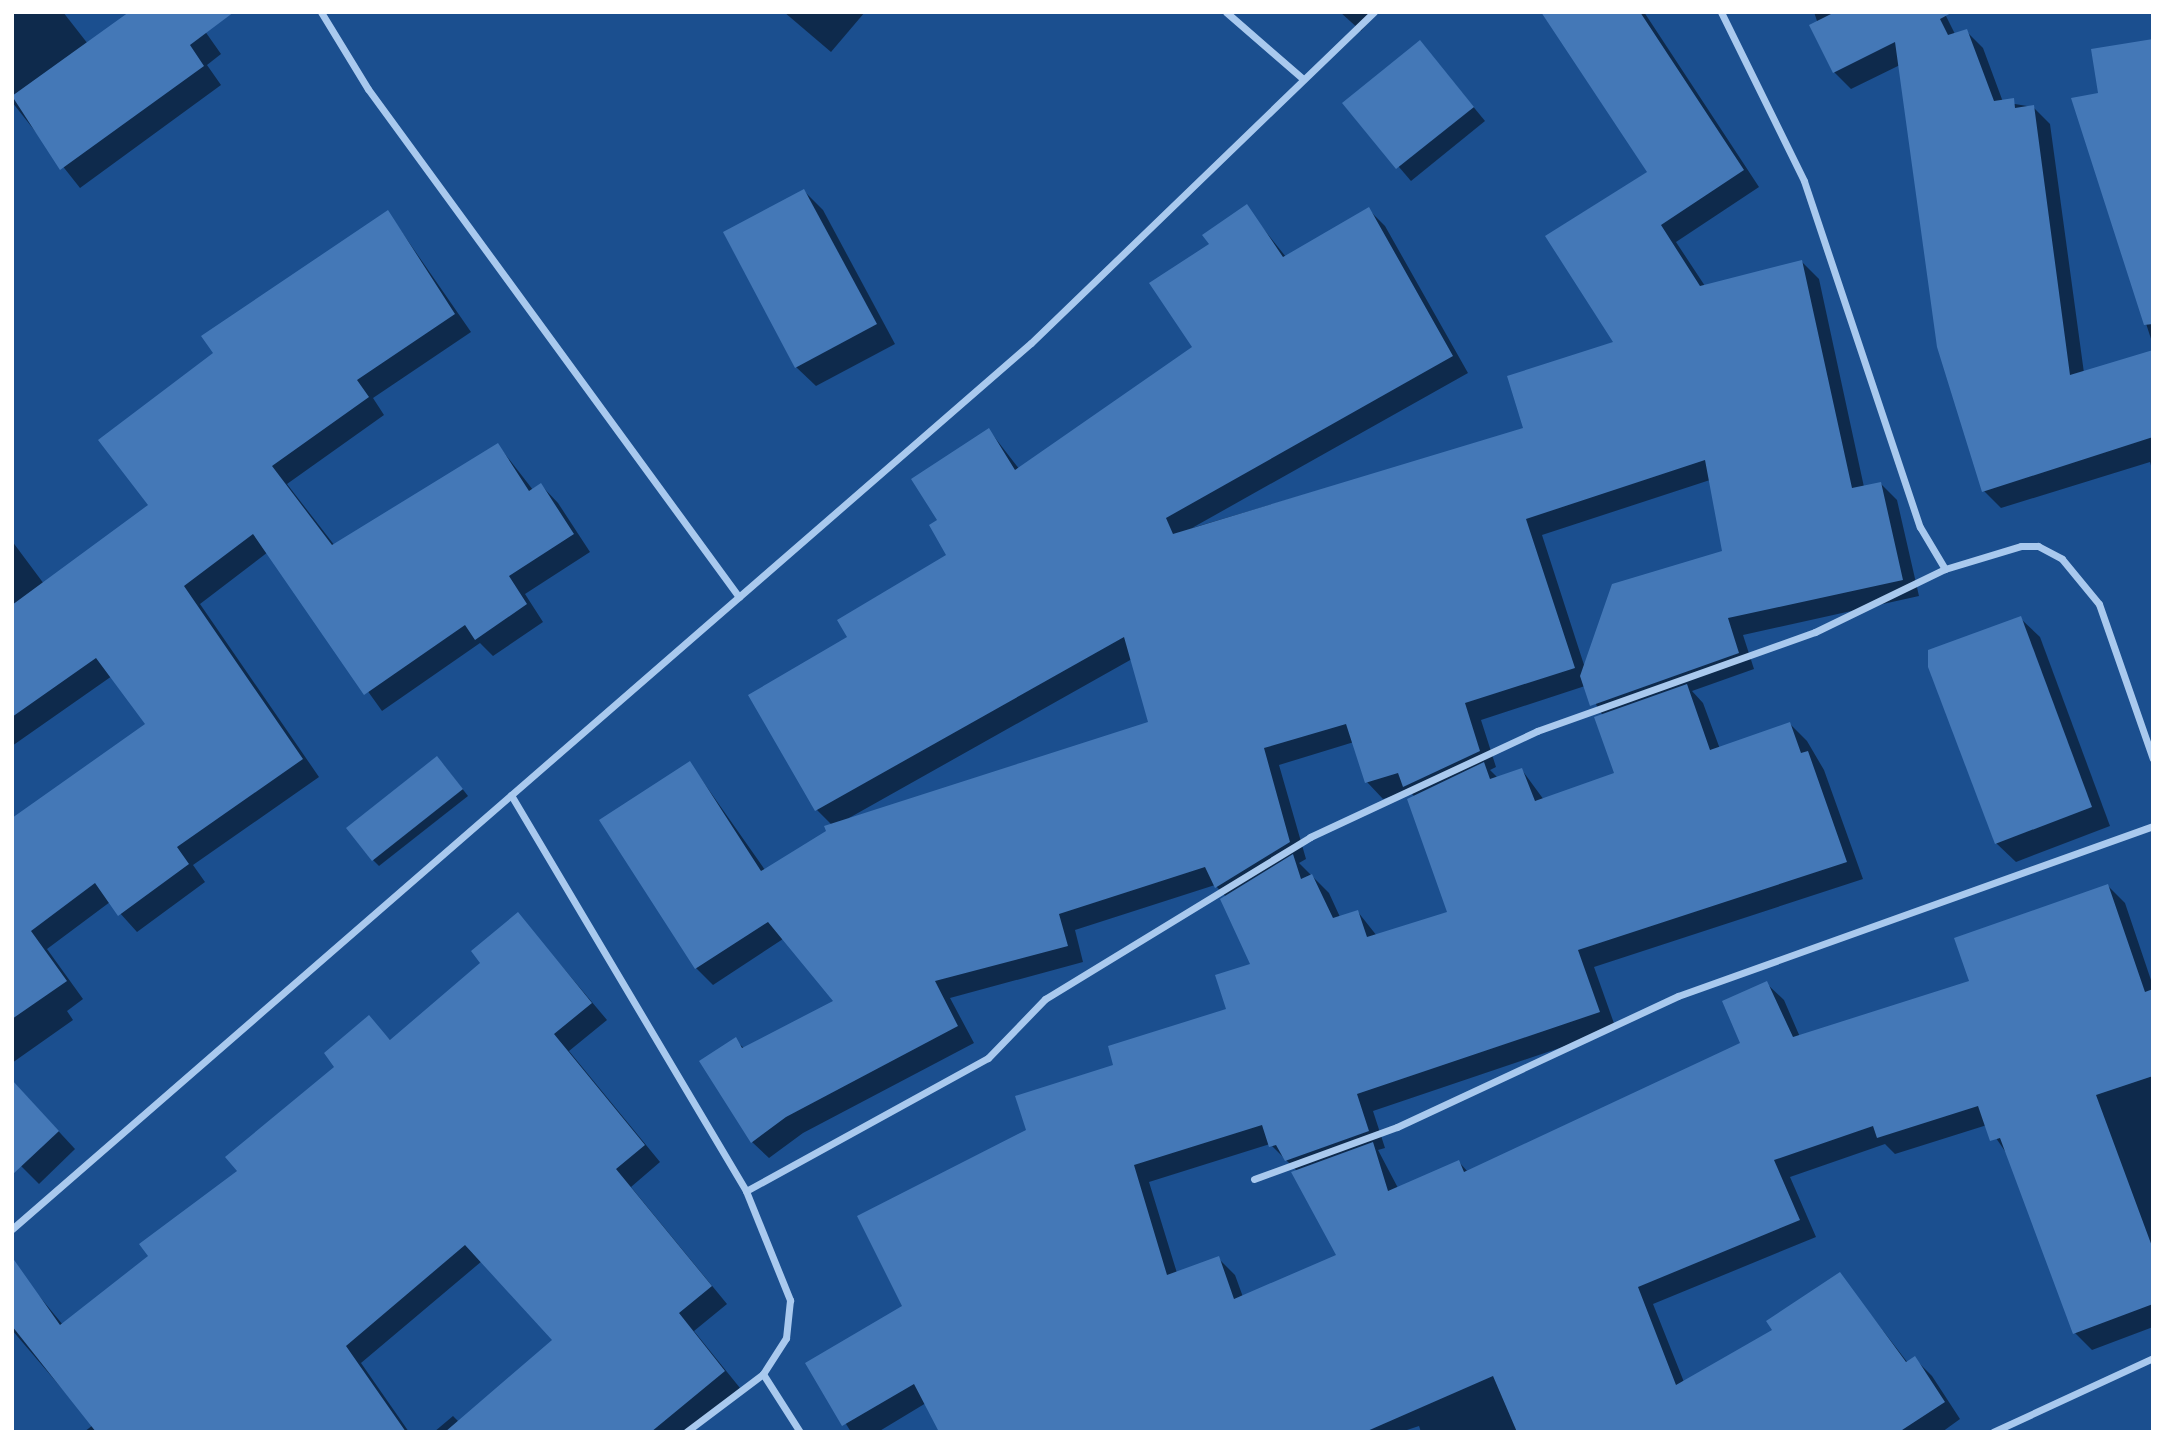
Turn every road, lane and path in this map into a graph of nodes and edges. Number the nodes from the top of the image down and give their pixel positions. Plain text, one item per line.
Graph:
1 (321, 12) edge
2 (1226, 12) edge
3 (1374, 12) edge
4 (1721, 12) edge
5 (1304, 79) junction
6 (1945, 569) junction
7 (739, 597) junction
8 (2153, 759) edge
9 (510, 795) junction
10 (2153, 826) edge
11 (1254, 1179) dead end
12 (746, 1191) junction
13 (12, 1229) edge
14 (2153, 1358) edge
15 (763, 1374) junction
16 (686, 1432) edge
17 (800, 1432) edge
18 (1993, 1432) edge

1 - 7 street
2 - 5 street
3 - 5 street
4 - 6 street
5 - 7 street
6 - 8 street
6 - 12 street
7 - 9 street
9 - 12 street
9 - 13 street
10 - 11 street
12 - 15 street
14 - 18 street
15 - 16 street
15 - 17 street

